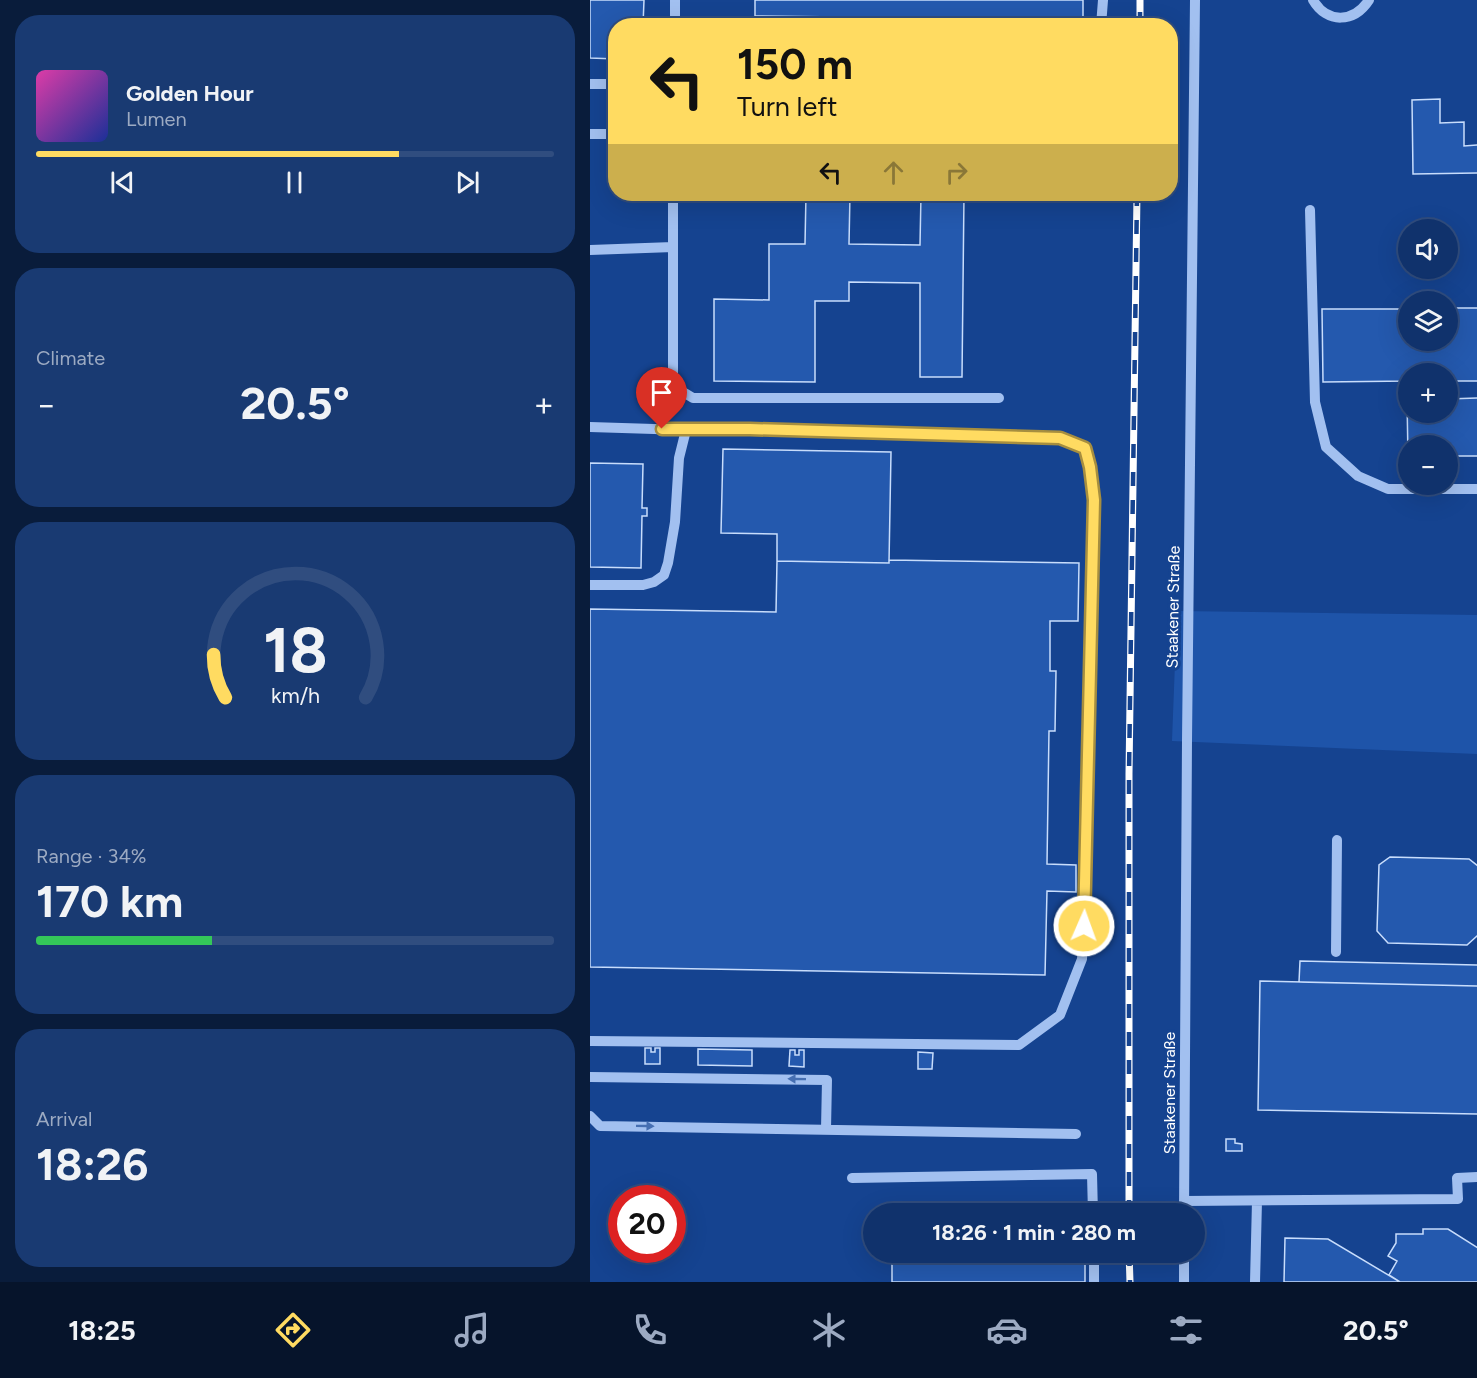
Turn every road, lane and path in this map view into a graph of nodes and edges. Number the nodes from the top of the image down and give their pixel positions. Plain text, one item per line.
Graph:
1 (675, 0) edge
2 (1103, 0) edge
3 (1195, 0) edge
4 (1313, 0) edge
5 (1369, 0) edge
6 (675, 18) edge
7 (1102, 18) edge
8 (590, 84) edge
9 (608, 84) edge
10 (608, 134) edge
11 (590, 135) edge
12 (673, 201) edge
13 (1310, 210) dead end
14 (673, 247) junction
15 (590, 250) edge
16 (1000, 398) dead end
17 (590, 428) edge
18 (686, 430) junction
19 (1478, 489) edge
20 (590, 585) edge
21 (1337, 840) dead end
22 (1336, 952) dead end
23 (590, 1041) edge
24 (590, 1077) edge
25 (590, 1116) edge
26 (826, 1129) junction
27 (1076, 1134) dead end
28 (852, 1178) dead end
29 (1478, 1178) edge
30 (1184, 1201) joint
31 (1258, 1201) junction
32 (1093, 1203) edge
33 (1094, 1263) edge
34 (1184, 1263) edge
35 (1094, 1282) edge
36 (1184, 1282) edge
37 (1255, 1282) edge

1 - 6 street
2 - 7 street
3 - 30 street, Staakener Straße
4 - 5 street
8 - 9 street
10 - 11 street
12 - 14 street
13 - 19 street
14 - 15 street
14 - 16 street
17 - 18 street
18 - 20 street
18 - 23 street
21 - 22 street
26 -> 24 street
25 -> 26 street
26 - 27 street
28 - 32 street
29 - 31 street
30 - 31 street
31 - 37 street
33 - 35 street
34 - 36 street

